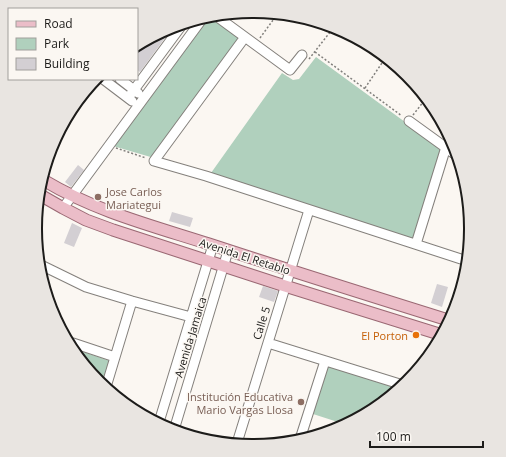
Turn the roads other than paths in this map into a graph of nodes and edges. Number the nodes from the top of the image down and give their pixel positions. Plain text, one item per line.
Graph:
1 (222, 21) edge
2 (197, 25) edge
3 (177, 32) edge
4 (245, 37) junction
5 (304, 59) road end
6 (104, 80) edge
7 (121, 80) edge
8 (134, 89) junction
9 (144, 97) junction
10 (128, 98) junction
11 (138, 105) junction
12 (409, 121) road end
13 (446, 147) joint
14 (48, 183) edge
15 (72, 195) junction
16 (45, 198) edge
17 (63, 208) junction
18 (309, 210) junction
19 (416, 244) junction
20 (213, 245) junction
21 (228, 251) junction
22 (461, 259) edge
23 (208, 260) junction
24 (224, 266) junction
25 (46, 268) edge
26 (290, 270) junction
27 (285, 286) junction
28 (132, 302) junction
29 (191, 318) junction
30 (443, 319) edge
31 (436, 333) edge
32 (268, 343) junction
33 (78, 346) edge
34 (116, 357) junction
35 (325, 361) junction
36 (108, 381) edge
37 (396, 383) edge
38 (160, 417) edge
39 (176, 424) edge
40 (302, 433) edge
41 (238, 439) edge

1 - 4 street
2 - 9 street
3 - 8 street
4 - 5 street
4 - 18 street
6 - 10 street
7 - 8 street
8 - 9 street
8 - 10 street
9 - 11 street
10 - 11 street
11 - 15 street
12 - 13 street
13 - 19 street
14 - 15 main road, Avenida El Retablo
15 - 17 street
15 - 20 main road, Avenida El Retablo
16 - 17 main road, Avenida El Retablo
17 - 23 main road, Avenida El Retablo
18 - 19 street
18 - 26 street, Calle 5
19 - 22 street
20 - 21 main road, Avenida El Retablo
20 - 23 street, Avenida Jamaica
21 - 24 street, Avenida Jamaica
21 - 26 main road, Avenida El Retablo
23 - 24 main road, Avenida El Retablo
23 - 29 street, Avenida Jamaica
24 - 27 main road, Avenida El Retablo
24 - 39 street, Avenida Jamaica
25 - 28 street
26 - 27 street, Calle 5
26 - 30 main road, Avenida El Retablo
27 - 31 main road, Avenida El Retablo
27 - 32 street, Calle 5
28 - 29 street
28 - 34 street
29 - 38 street, Avenida Jamaica
32 - 35 street
32 - 41 street, Calle 5
33 - 34 street
34 - 36 street
35 - 37 street
35 - 40 street

